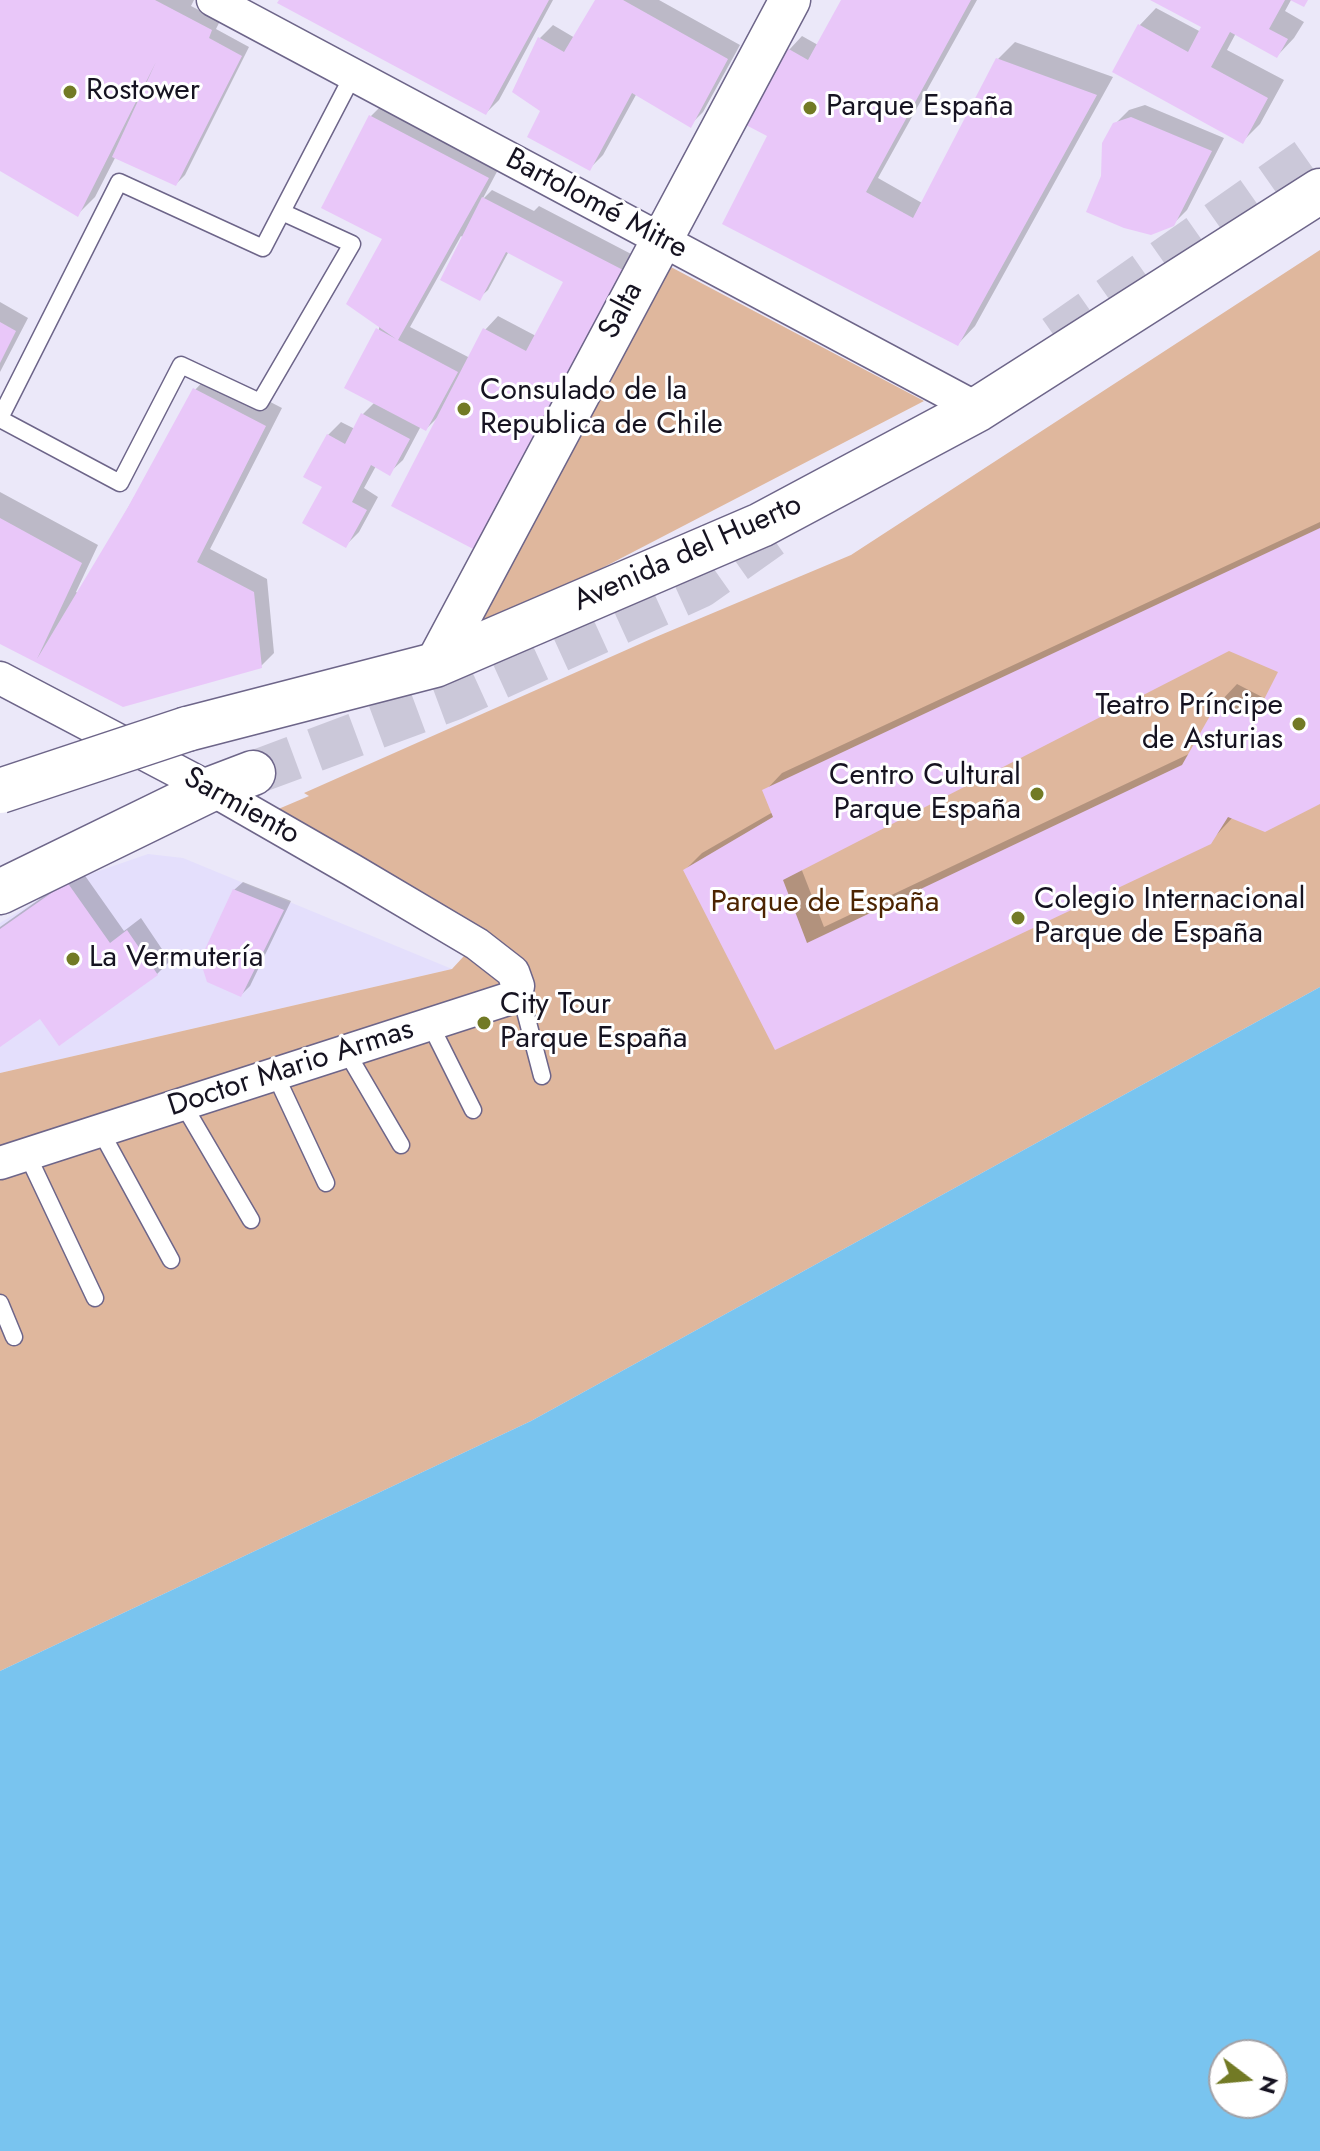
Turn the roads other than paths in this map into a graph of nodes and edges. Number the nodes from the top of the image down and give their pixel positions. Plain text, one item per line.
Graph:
1 (213, 0) edge
2 (790, 0) edge
3 (353, 75) junction
4 (1320, 191) edge
5 (282, 212) junction
6 (660, 239) junction
7 (978, 409) junction
8 (0, 418) edge
9 (435, 665) junction
10 (0, 678) edge
11 (253, 773) tunnel mouth
12 (211, 789) junction
13 (0, 791) edge
14 (0, 892) edge
15 (518, 986) junction
16 (430, 1024) junction
17 (346, 1051) junction
18 (275, 1074) junction
19 (542, 1076) dead end
20 (183, 1104) junction
21 (473, 1110) dead end
22 (100, 1130) junction
23 (401, 1145) dead end
24 (14, 1158) edge
25 (326, 1183) dead end
26 (251, 1220) dead end
27 (171, 1260) dead end
28 (95, 1298) dead end
29 (0, 1303) edge
30 (14, 1337) dead end

1 - 3 street, Bartolomé Mitre
2 - 6 street, Salta
3 - 5 lane
3 - 6 street, Bartolomé Mitre
4 - 7 main road, Avenida del Huerto
5 - 8 lane
5 - 8 lane
6 - 7 street, Bartolomé Mitre
6 - 9 street, Salta
7 - 9 main road, Avenida del Huerto
9 - 13 main road, Avenida del Huerto, bridge
10 - 12 street, Sarmiento
11 - 12 main road
12 - 14 main road
12 - 15 street, Sarmiento
15 - 16 street, Doctor Mario Armas
15 - 19 lane
16 - 17 street, Doctor Mario Armas
16 - 21 lane
17 - 18 street, Doctor Mario Armas
17 - 23 lane
18 - 20 street, Doctor Mario Armas
18 - 25 lane
20 - 22 street, Doctor Mario Armas
20 - 26 lane
22 - 24 street, Doctor Mario Armas
22 - 27 lane
24 - 28 lane
29 - 30 lane

